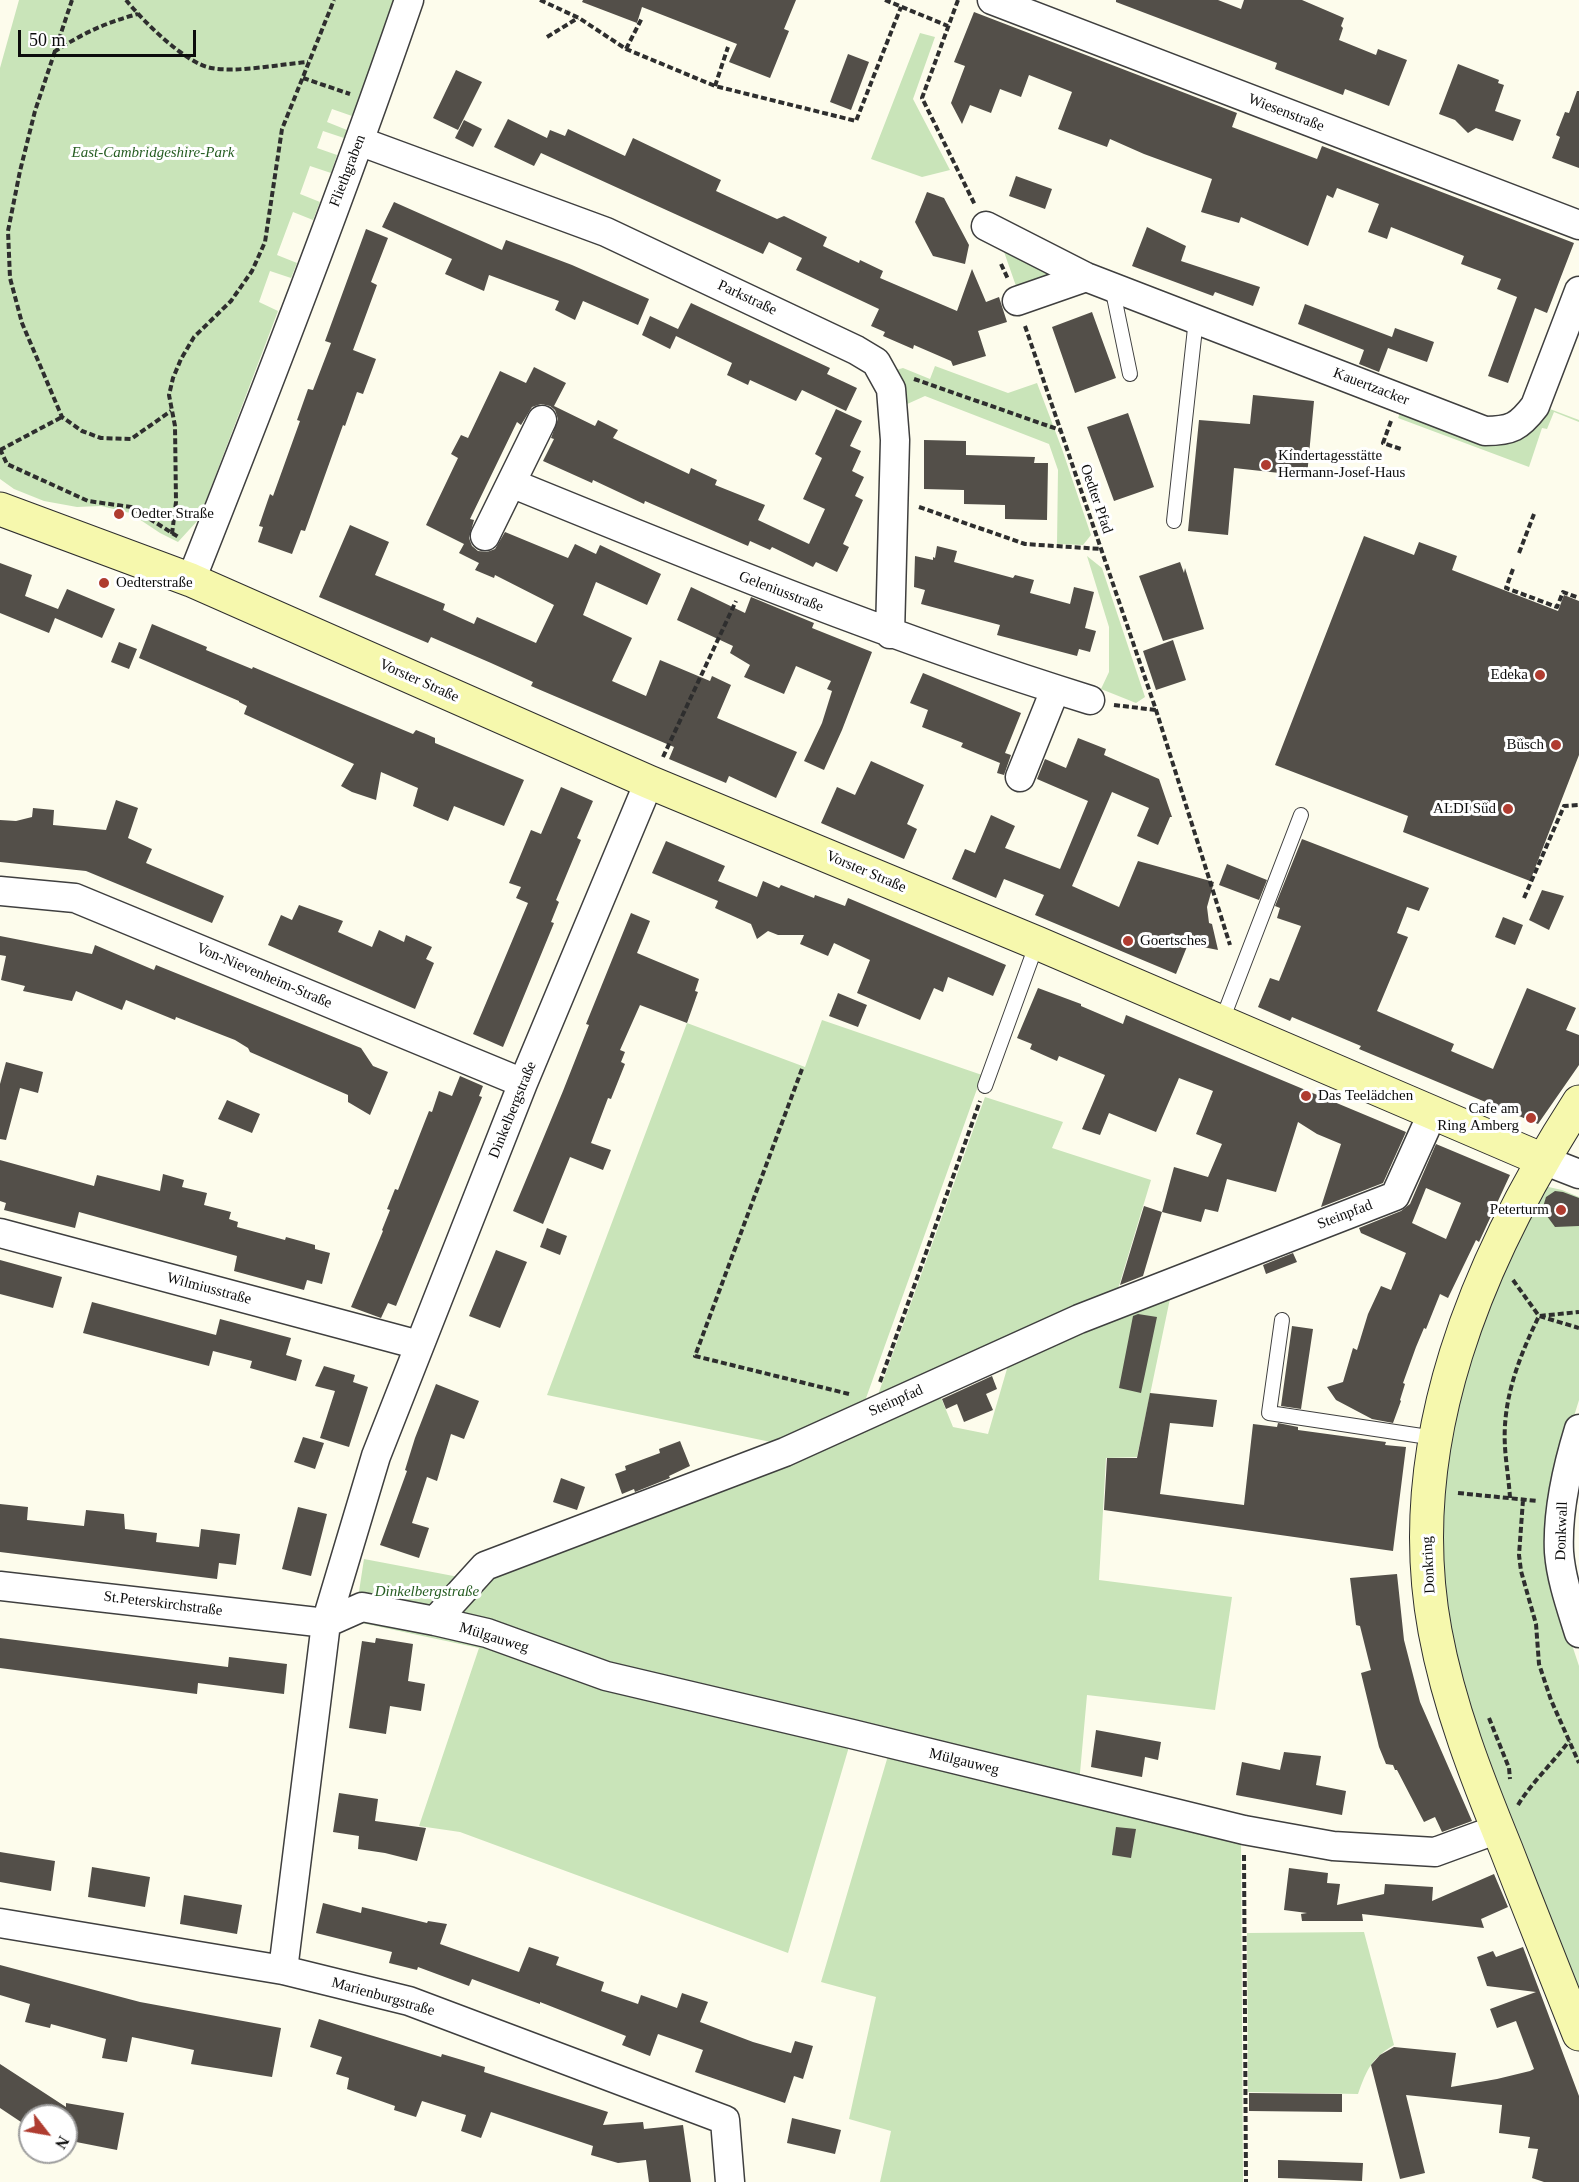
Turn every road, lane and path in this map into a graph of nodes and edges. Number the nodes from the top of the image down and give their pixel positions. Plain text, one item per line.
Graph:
1 (72, 0) edge
2 (126, 0) edge
3 (334, 0) edge
4 (409, 0) edge
5 (540, 0) edge
6 (885, 0) edge
7 (958, 0) edge
8 (992, 0) edge
9 (901, 7) junction
10 (138, 14) junction
11 (579, 18) junction
12 (642, 18) dead end
13 (948, 26) junction
14 (547, 37) dead end
15 (728, 47) dead end
16 (626, 49) junction
17 (54, 52) junction
18 (308, 62) junction
19 (303, 78) junction
20 (715, 86) junction
21 (374, 102) junction
22 (359, 141) junction
23 (1579, 225) edge
24 (986, 226) junction
25 (1099, 282) junction
26 (1579, 291) edge
27 (1017, 301) junction
28 (1196, 319) junction
29 (1130, 374) dead end
30 (891, 388) junction
31 (1400, 398) junction
32 (171, 411) junction
33 (62, 417) junction
34 (542, 420) dead end
35 (1060, 430) junction
36 (1401, 449) dead end
37 (0, 450) edge
38 (511, 483) junction
39 (894, 498) junction
40 (0, 510) edge
41 (1534, 514) dead end
42 (1174, 521) dead end
43 (172, 534) junction
44 (485, 536) dead end
45 (203, 547) junction
46 (1101, 549) junction
47 (1519, 553) dead end
48 (1513, 569) dead end
49 (746, 579) junction
50 (190, 580) junction
51 (1579, 597) edge
52 (890, 634) junction
53 (1055, 690) junction
54 (1090, 700) joint
55 (1156, 710) junction
56 (1020, 777) dead end
57 (649, 782) junction
58 (1579, 806) edge
59 (1301, 814) dead end
60 (0, 891) edge
61 (1524, 898) dead end
62 (1037, 944) junction
63 (1231, 948) dead end
64 (1221, 1023) junction
65 (802, 1069) dead end
66 (523, 1083) junction
67 (986, 1086) joint
68 (1579, 1102) edge
69 (1433, 1112) junction
70 (1544, 1160) junction
71 (1579, 1174) edge
72 (0, 1233) edge
73 (1506, 1287) dead end
74 (1579, 1312) edge
75 (1539, 1316) junction
76 (1282, 1320) dead end
77 (1579, 1329) edge
78 (419, 1345) junction
79 (871, 1407) junction
80 (1579, 1429) edge
81 (1435, 1438) junction
82 (1459, 1484) dead end
83 (1458, 1493) junction
84 (1510, 1498) junction
85 (1523, 1500) junction
86 (1457, 1502) dead end
87 (1562, 1503) junction
88 (0, 1586) edge
89 (435, 1621) junction
90 (326, 1623) junction
91 (1579, 1633) edge
92 (1486, 1710) dead end
93 (1569, 1740) junction
94 (1579, 1763) edge
95 (1510, 1785) dead end
96 (1505, 1815) junction
97 (1244, 1830) junction
98 (0, 1923) edge
99 (283, 1970) junction
100 (1579, 2034) edge
101 (730, 2182) edge
102 (1246, 2182) edge

1 - 17 path
2 - 10 path
3 - 18 path
4 - 21 street, Fliethgraben
5 - 11 path
6 - 9 path
7 - 13 path, Oedter Pfad
8 - 23 street, Wiesenstraße
9 - 13 path
9 - 20 path
10 - 17 path
10 - 18 path
11 - 14 path
11 - 16 path
12 - 16 path
13 - 24 path, Oedter Pfad
15 - 20 path
16 - 20 path
17 - 33 path
18 - 19 path
19 - 21 path
19 - 32 path
21 - 22 street, Fliethgraben
22 - 30 street, Parkstraße
22 - 45 street, Fliethgraben
24 - 25 street, Kauertzacker
24 - 27 path, Oedter Pfad
25 - 27 street
25 - 28 street, Kauertzacker
25 - 29 lane
26 - 31 street, Kauertzacker
27 - 35 path, Oedter Pfad
28 - 31 street, Kauertzacker
28 - 42 lane
30 - 35 path
30 - 39 street, Parkstraße
31 - 36 path
32 - 33 path
32 - 43 path
33 - 37 path
34 - 38 street
35 - 46 path, Oedter Pfad
37 - 43 path
38 - 44 street
38 - 49 street, Geleniusstraße
39 - 46 path
39 - 52 street, Parkstraße
40 - 50 main road, Vorster Straße
41 - 47 path
43 - 45 path
45 - 50 street
46 - 55 path, Oedter Pfad
48 - 51 path
49 - 52 street, Geleniusstraße
49 - 57 path
50 - 57 main road, Vorster Straße
52 - 53 street, Geleniusstraße
53 - 54 street, Geleniusstraße
53 - 56 street
54 - 55 path
55 - 63 path, Oedter Pfad
57 - 62 main road, Vorster Straße
57 - 66 street, Dinkelbergstraße
58 - 61 path
59 - 64 lane
60 - 66 street, Von-Nievenheim-Straße
62 - 64 main road, Vorster Straße
62 - 67 lane
64 - 69 main road, Vorster Straße
65 - 79 path
66 - 78 street, Dinkelbergstraße
67 - 79 path
68 - 70 main road, Donkring
69 - 70 main road, Vorster Straße
69 - 79 street, Steinpfad
70 - 71 street
70 - 81 main road, Donkring
72 - 78 street, Wilmiusstraße
73 - 75 path
74 - 75 path
75 - 77 path
75 - 84 path
76 - 81 lane
78 - 90 street, Dinkelbergstraße
79 - 89 street, Steinpfad
80 - 87 street, Donkwall
81 - 96 main road, Donkring
82 - 83 path
83 - 84 path
83 - 86 path
84 - 85 path
85 - 87 path
85 - 93 path
87 - 91 street, Donkwall
88 - 90 street, St.Peterskirchstraße
89 - 90 street
89 - 97 street, Mülgauweg
90 - 99 street, Dinkelbergstraße
92 - 95 path
93 - 94 path
93 - 96 path
96 - 97 street, Mülgauweg
96 - 100 main road, Donkring
97 - 102 path
98 - 99 street, Marienburgstraße
99 - 101 street, Marienburgstraße

